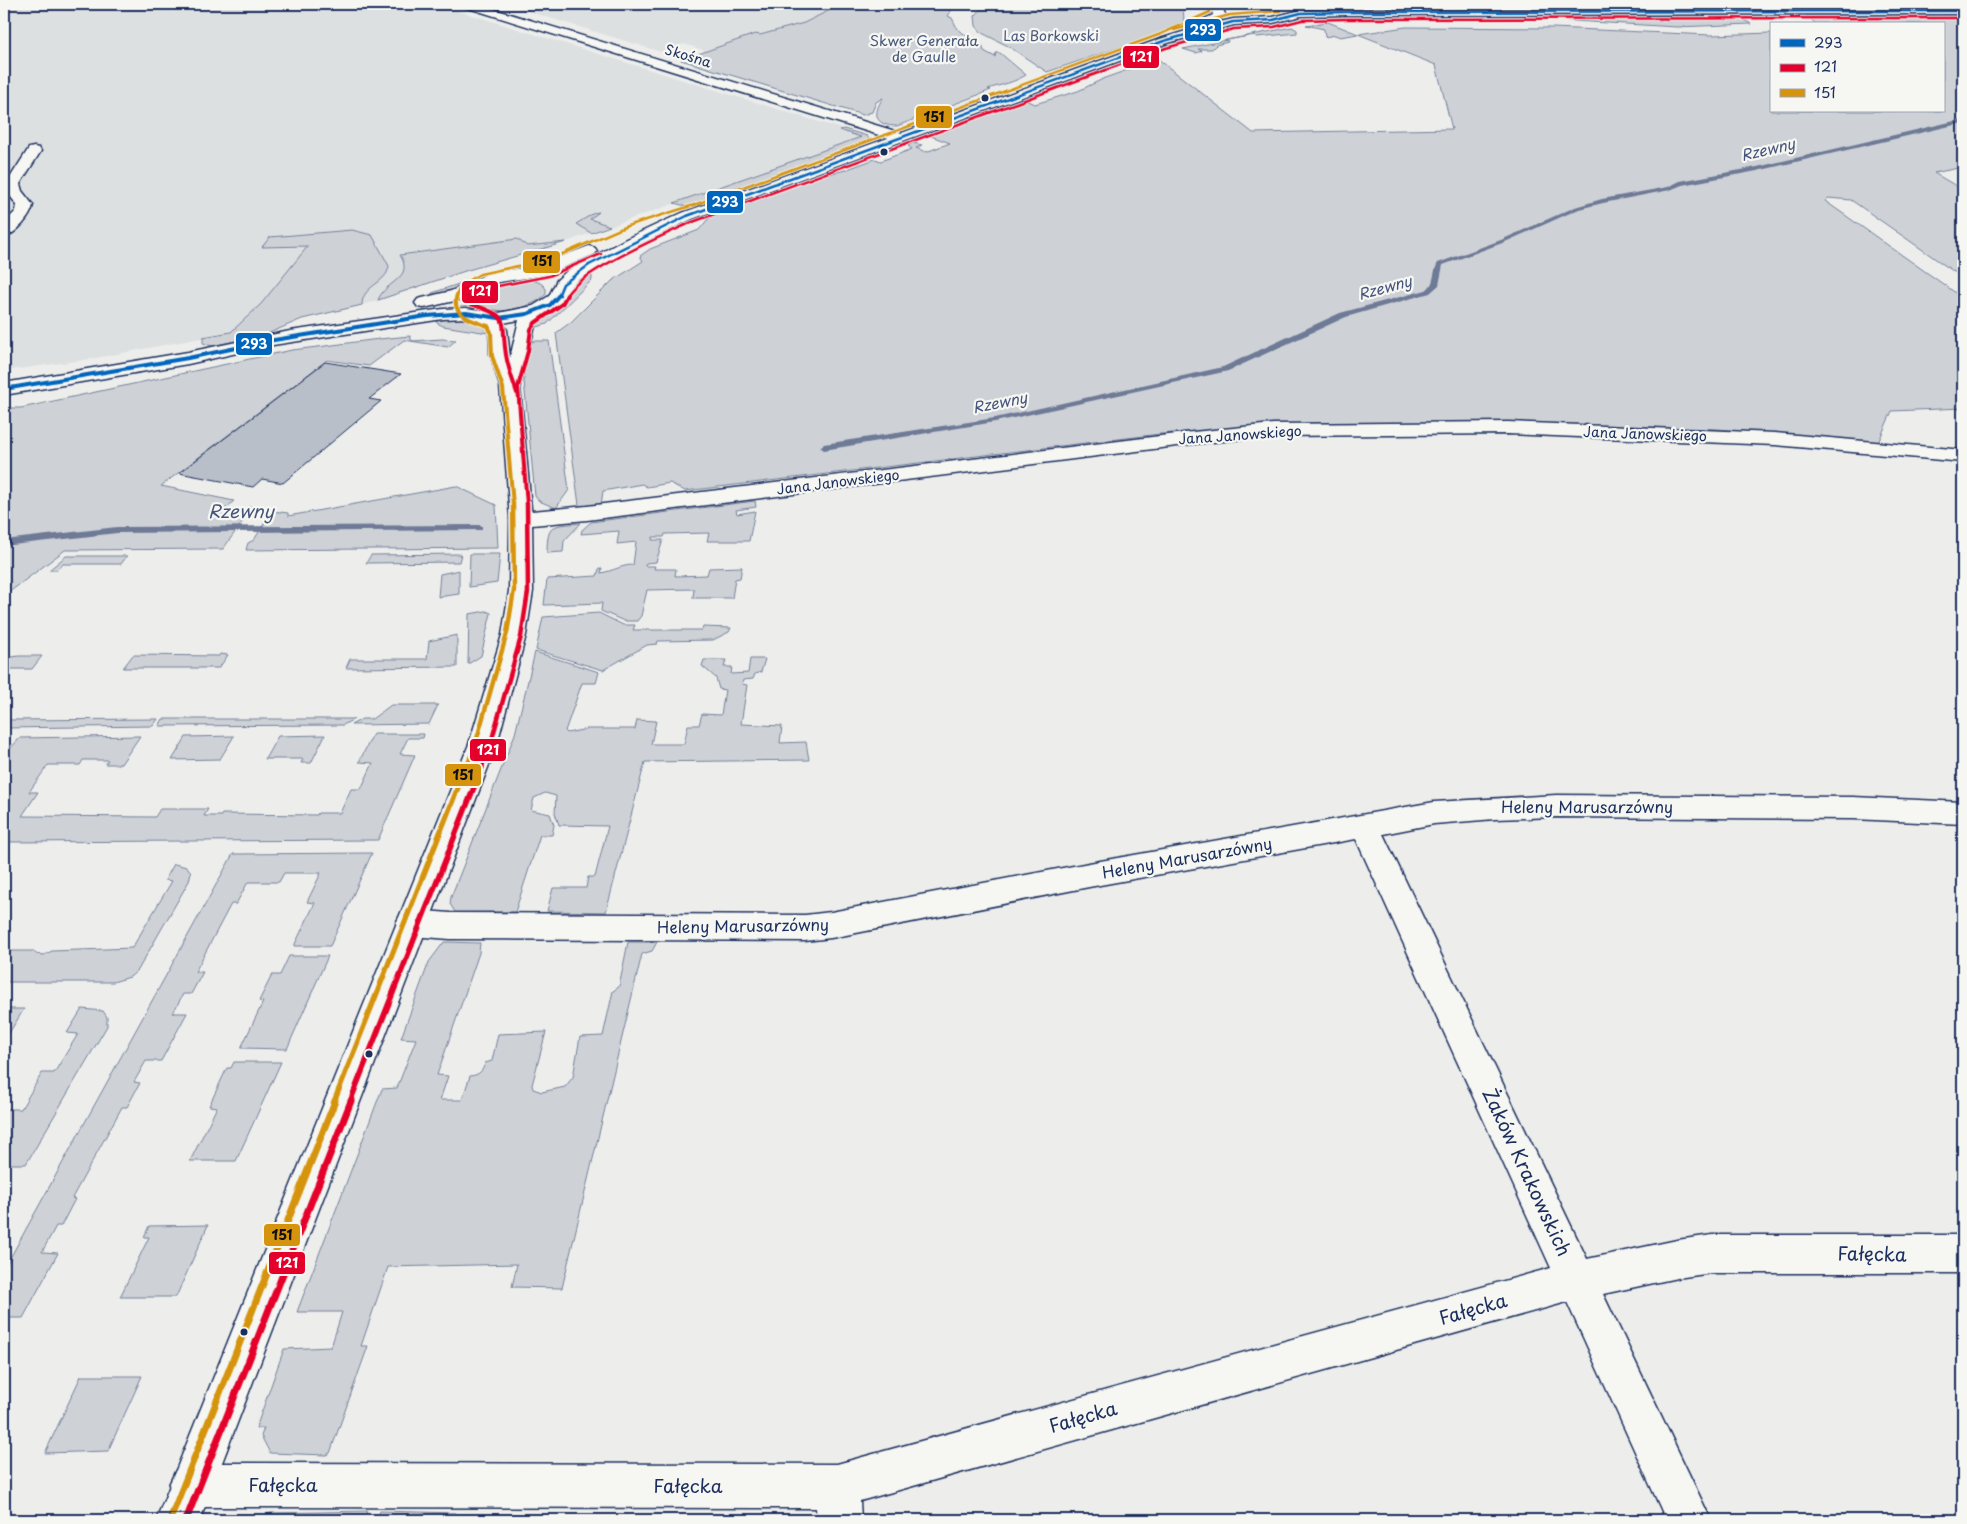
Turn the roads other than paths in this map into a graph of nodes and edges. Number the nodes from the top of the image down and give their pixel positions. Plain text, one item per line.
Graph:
1 (466, 4) edge
2 (1284, 4) edge
3 (1218, 6) edge
4 (1963, 11) edge
5 (1409, 12) junction
6 (1289, 16) junction
7 (1253, 21) junction
8 (1164, 41) junction
9 (900, 137) junction
10 (34, 151) dead end
11 (687, 216) junction
12 (4, 232) edge
13 (526, 273) junction
14 (561, 287) junction
15 (468, 290) junction
16 (539, 310) junction
17 (478, 315) junction
18 (274, 340) junction
19 (510, 386) junction
20 (4, 389) edge
21 (1963, 456) edge
22 (521, 519) junction
23 (1963, 813) edge
24 (1364, 825) junction
25 (412, 923) junction
26 (1963, 1254) edge
27 (1577, 1280) junction
28 (184, 1503) edge
29 (838, 1503) edge
30 (1689, 1520) edge

1 - 9 street, Skośna
2 - 5 street
2 - 6 street
3 - 7 street
3 - 8 street
4 - 5 street
5 - 6 street
6 - 7 street
7 - 8 street
8 - 9 street
9 - 11 street
10 - 12 street
11 - 13 street
11 - 14 street
13 - 14 street
13 - 15 street
14 - 16 street
15 - 17 street
15 - 18 street
16 - 17 street
16 - 19 street
17 - 18 street
17 - 19 street
18 - 20 street
19 - 22 street
21 - 22 street, Jana Janowskiego
22 - 25 street
23 - 24 street, Heleny Marusarzówny
24 - 25 street, Heleny Marusarzówny
24 - 27 street, Żaków Krakowskich
25 - 28 street
26 - 27 street, Fałęcka
27 - 29 street, Fałęcka
27 - 30 street, Żaków Krakowskich
28 - 29 street, Fałęcka

